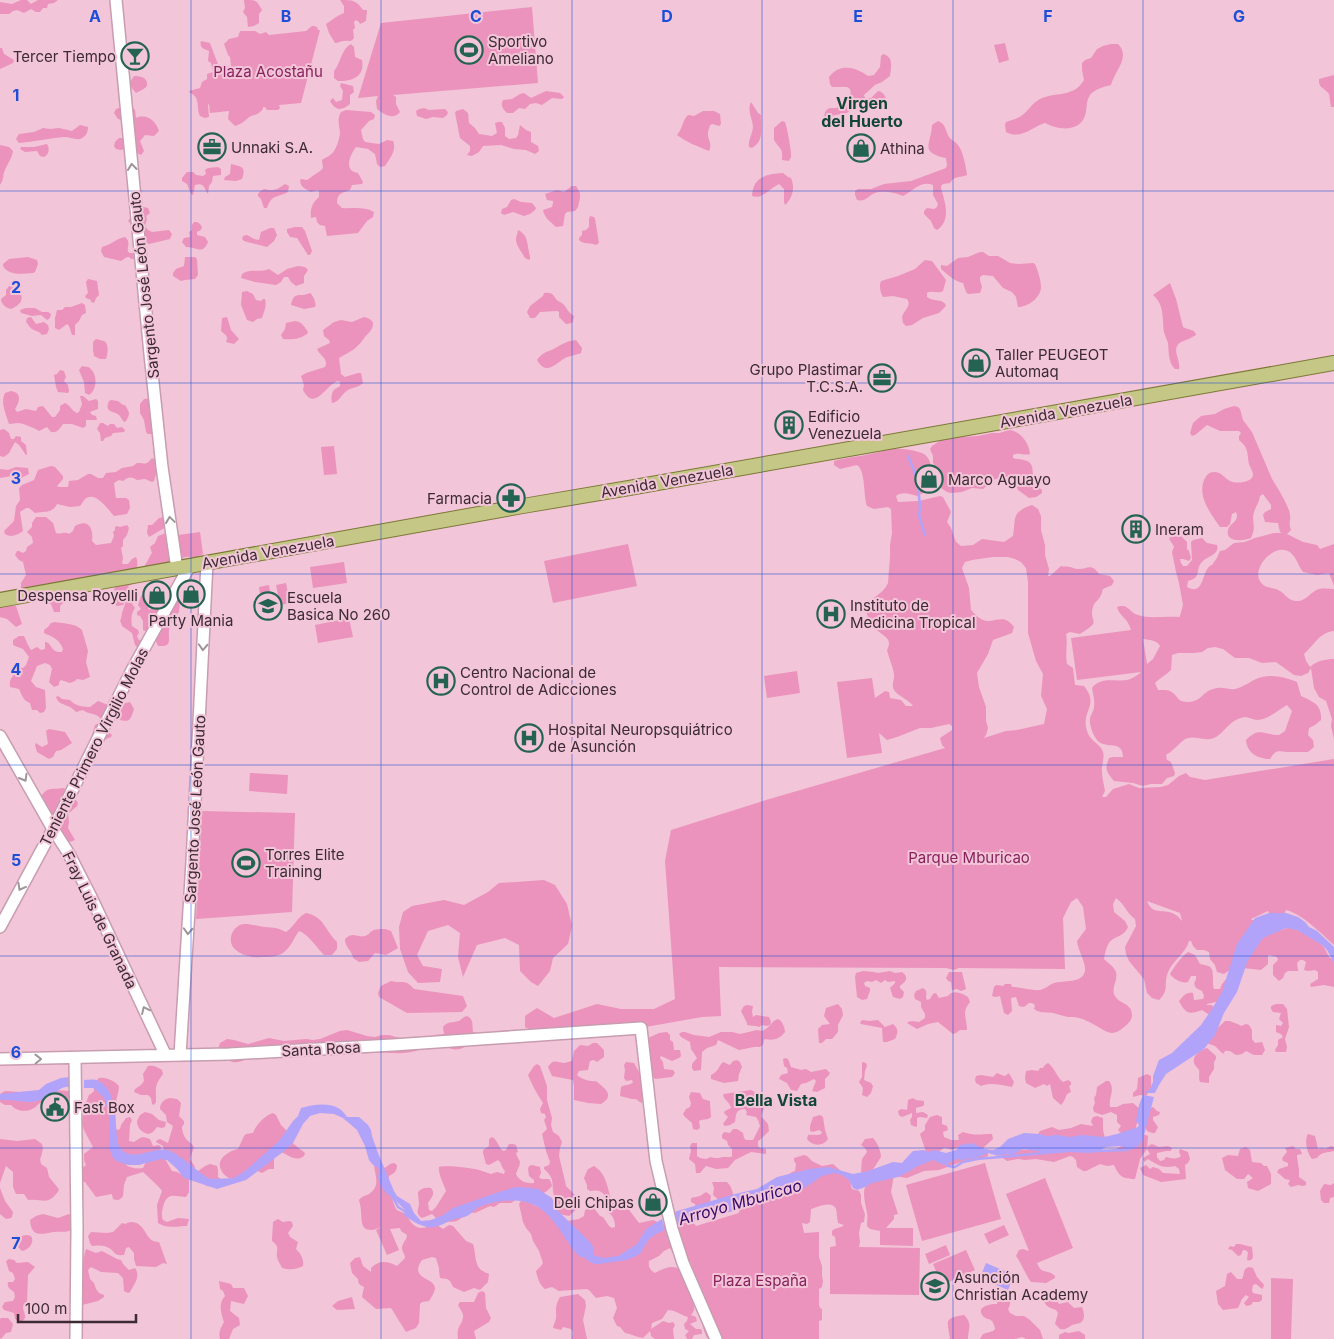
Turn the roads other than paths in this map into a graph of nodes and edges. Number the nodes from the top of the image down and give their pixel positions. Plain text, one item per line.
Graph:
1 (116, 0) edge
2 (1334, 363) edge
3 (207, 563) junction
4 (183, 568) junction
5 (0, 600) edge
6 (0, 736) edge
7 (53, 829) junction
8 (0, 927) edge
9 (165, 1054) junction
10 (180, 1055) junction
11 (75, 1058) junction
12 (0, 1059) edge
13 (76, 1339) edge
14 (716, 1339) edge

4 -> 1 street, Sargento José León Gauto
2 - 3 main road, Avenida Venezuela
3 - 4 main road, Avenida Venezuela
3 -> 10 street, Sargento José León Gauto
4 - 5 main road, Avenida Venezuela
4 - 7 street, Teniente Primero Virgilio Molas
6 -> 7 street, Fray Luis de Granada
7 -> 8 street, Teniente Primero Virgilio Molas
9 -> 7 street, Fray Luis de Granada
9 - 10 street, Santa Rosa
9 - 11 street, Santa Rosa
10 - 14 street, Santa Rosa
12 -> 11 street, Santa Rosa
11 - 13 street

